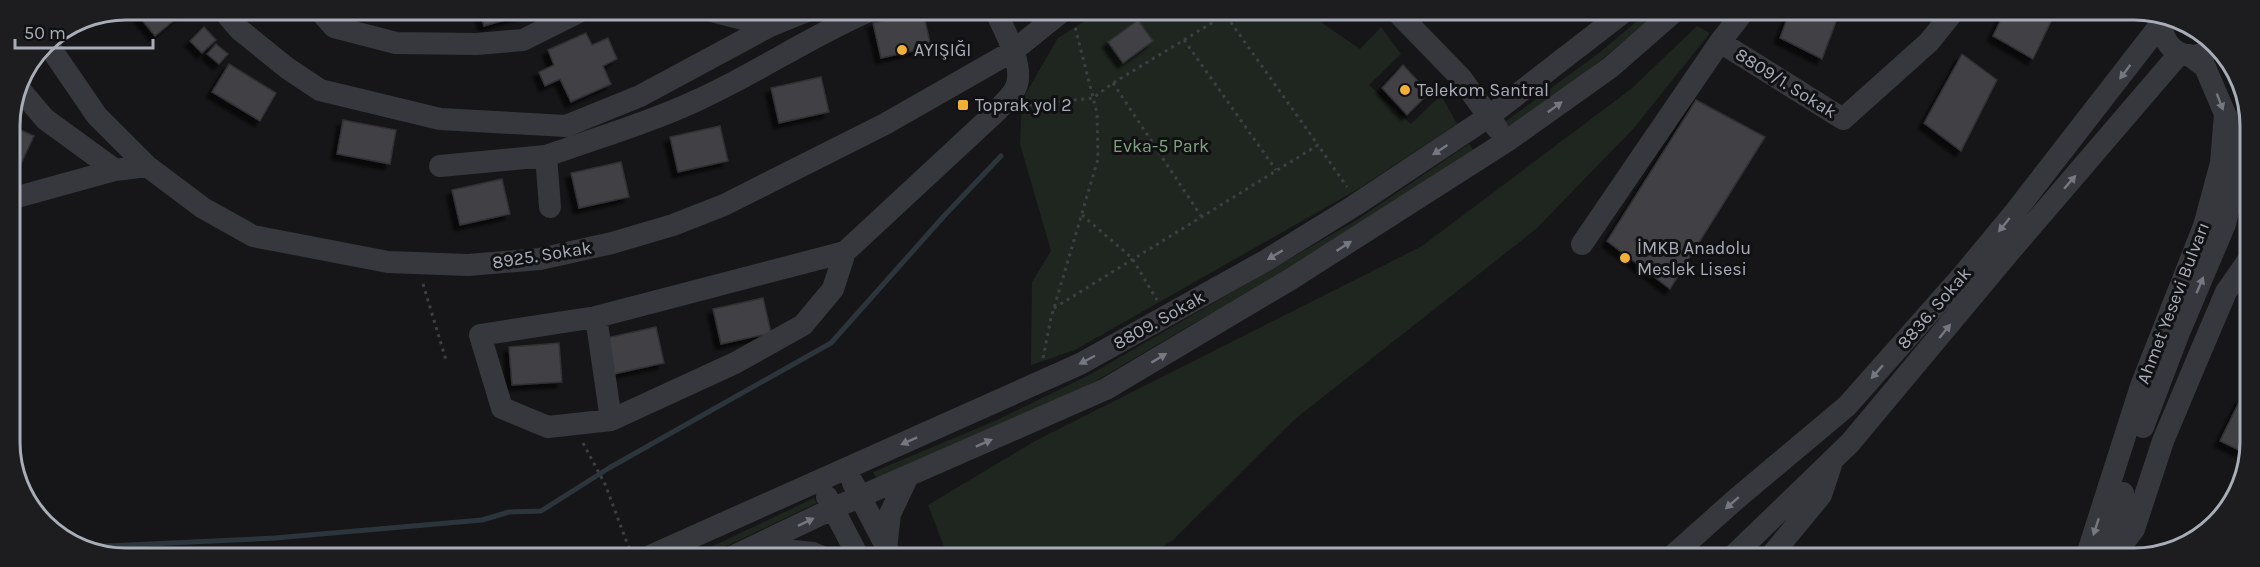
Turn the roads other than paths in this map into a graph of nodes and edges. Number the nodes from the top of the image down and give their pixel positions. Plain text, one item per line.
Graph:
1 (231, 20) edge
2 (328, 20) edge
3 (562, 20) edge
4 (747, 20) edge
5 (785, 20) edge
6 (848, 20) edge
7 (999, 20) edge
8 (1067, 20) edge
9 (1405, 20) edge
10 (1611, 20) edge
11 (1665, 20) edge
12 (1737, 20) edge
13 (1947, 20) edge
14 (2158, 22) edge
15 (2162, 23) edge
16 (770, 26) junction
17 (1720, 42) junction
18 (51, 49) edge
19 (2210, 50) edge
20 (1013, 51) junction
21 (2184, 54) junction
22 (24, 95) edge
23 (1488, 117) junction
24 (1507, 141) junction
25 (546, 156) junction
26 (2240, 158) edge
27 (147, 166) junction
28 (440, 166) dead end
29 (115, 170) junction
30 (20, 195) edge
31 (550, 207) dead end
32 (1582, 244) dead end
33 (845, 252) junction
34 (2240, 272) edge
35 (596, 317) junction
36 (611, 420) junction
37 (1832, 460) junction
38 (846, 470) junction
39 (908, 476) junction
40 (818, 482) junction
41 (861, 496) junction
42 (834, 508) junction
43 (755, 547) joint
44 (1682, 547) edge
45 (1742, 547) edge
46 (1778, 547) edge
47 (2090, 547) edge
48 (2107, 547) edge
49 (2120, 547) edge
50 (651, 548) edge
51 (762, 548) edge
52 (854, 548) edge
53 (886, 548) edge
54 (889, 548) edge

1 - 16 street
2 - 3 street
4 - 16 street
5 - 16 street
6 - 25 street
7 - 20 street
8 - 20 street, 8925. Sokak
9 - 23 street
10 - 23 street, 8809. Sokak
24 -> 11 street, 8809. Sokak
12 - 17 street
13 - 17 street, 8809/1. Sokak
14 -> 44 street, 8836. Sokak
15 - 21 street, Ahmet Yesevi Bulvarı
17 - 32 street
18 - 27 street, 8925. Sokak
19 - 21 street
20 - 27 street, 8925. Sokak
20 - 33 street
37 -> 21 street
21 -> 47 street, Ahmet Yesevi Bulvarı
22 - 29 street
23 - 24 street
23 -> 38 street, 8809. Sokak
39 -> 24 street, 8809. Sokak
25 - 28 street
25 - 31 street
48 -> 26 street
27 - 29 street
29 - 30 street
33 - 35 street
33 - 36 street
34 - 49 street
35 - 36 street
35 - 36 street
37 - 45 street
37 - 46 street
38 - 40 street, 8809. Sokak
38 - 41 street
39 - 41 street, 8809. Sokak
39 - 54 street
40 - 42 street
40 - 50 street, 8809. Sokak
41 - 42 street, 8809. Sokak
41 - 53 street
43 -> 42 street, 8809. Sokak
42 - 52 street
43 - 51 street

